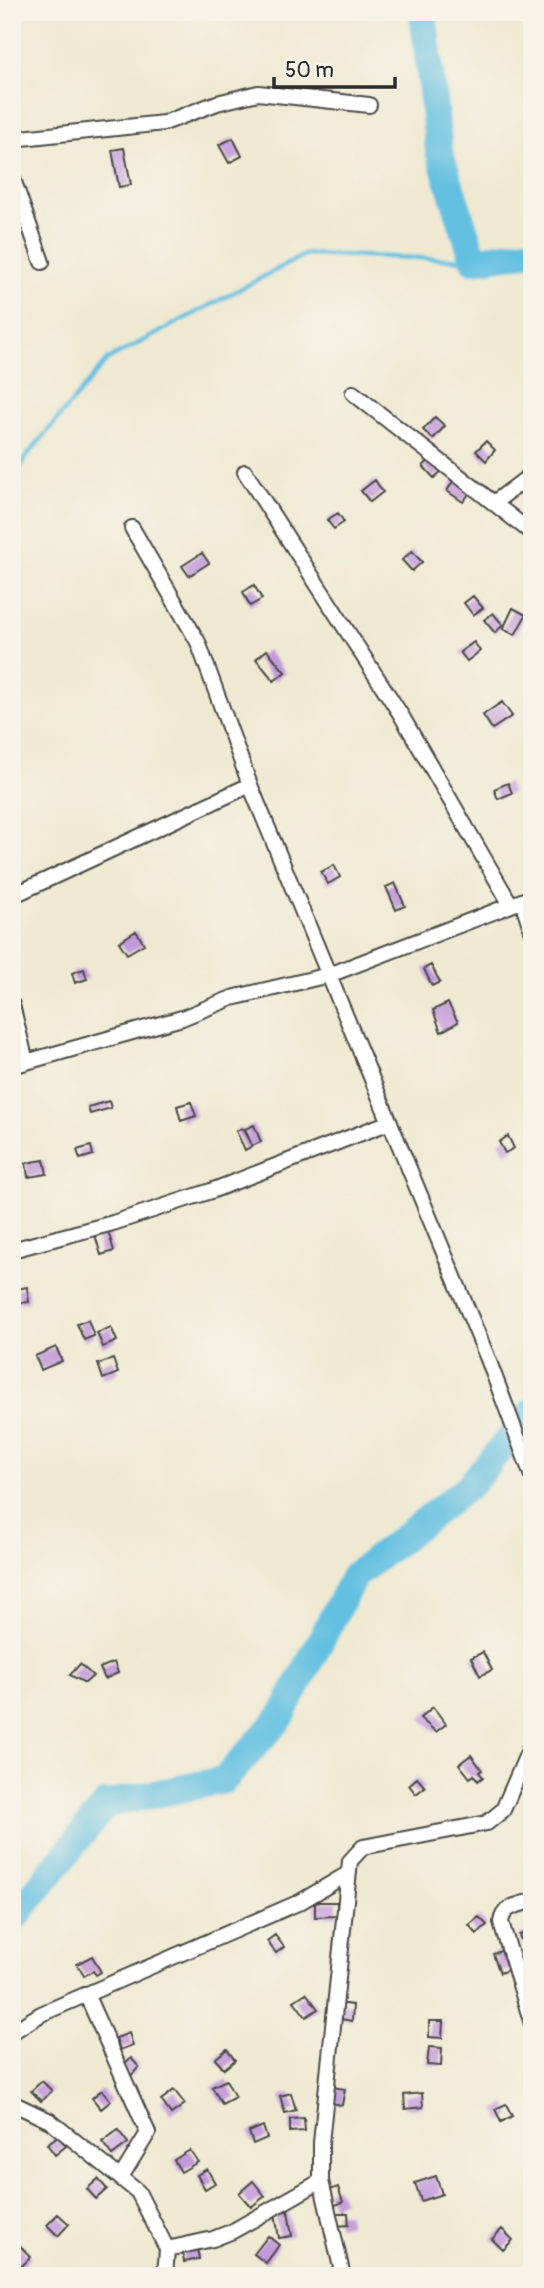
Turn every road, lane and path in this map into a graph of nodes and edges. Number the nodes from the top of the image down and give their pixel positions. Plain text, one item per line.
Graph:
1 (369, 105) dead end
2 (12, 139) edge
3 (12, 176) edge
4 (42, 262) dead end
5 (353, 393) dead end
6 (245, 472) dead end
7 (532, 474) edge
8 (495, 502) junction
9 (132, 528) dead end
10 (532, 533) edge
11 (250, 785) junction
12 (12, 896) edge
13 (522, 901) edge
14 (532, 932) edge
15 (329, 975) junction
16 (12, 1005) edge
17 (19, 1064) edge
18 (390, 1122) junction
19 (12, 1250) edge
20 (532, 1476) edge
21 (532, 1743) edge
22 (349, 1873) junction
23 (532, 1901) edge
24 (87, 1996) junction
25 (532, 2024) edge
26 (12, 2032) edge
27 (12, 2103) edge
28 (121, 2177) junction
29 (321, 2181) junction
30 (167, 2249) junction
31 (165, 2276) edge
32 (343, 2276) edge

1 - 2 street
3 - 4 street
5 - 8 street
6 - 13 street
7 - 8 street
8 - 10 street
9 - 11 street
11 - 12 street
11 - 15 street
13 - 14 street
13 - 15 street
15 - 17 street
15 - 18 street
16 - 17 street
18 - 19 street
18 - 20 street
21 - 22 street
22 - 24 street
22 - 29 street
23 - 25 street
24 - 26 street
24 - 28 street
27 - 28 street
28 - 30 street
29 - 30 street
29 - 32 street
30 - 31 street

